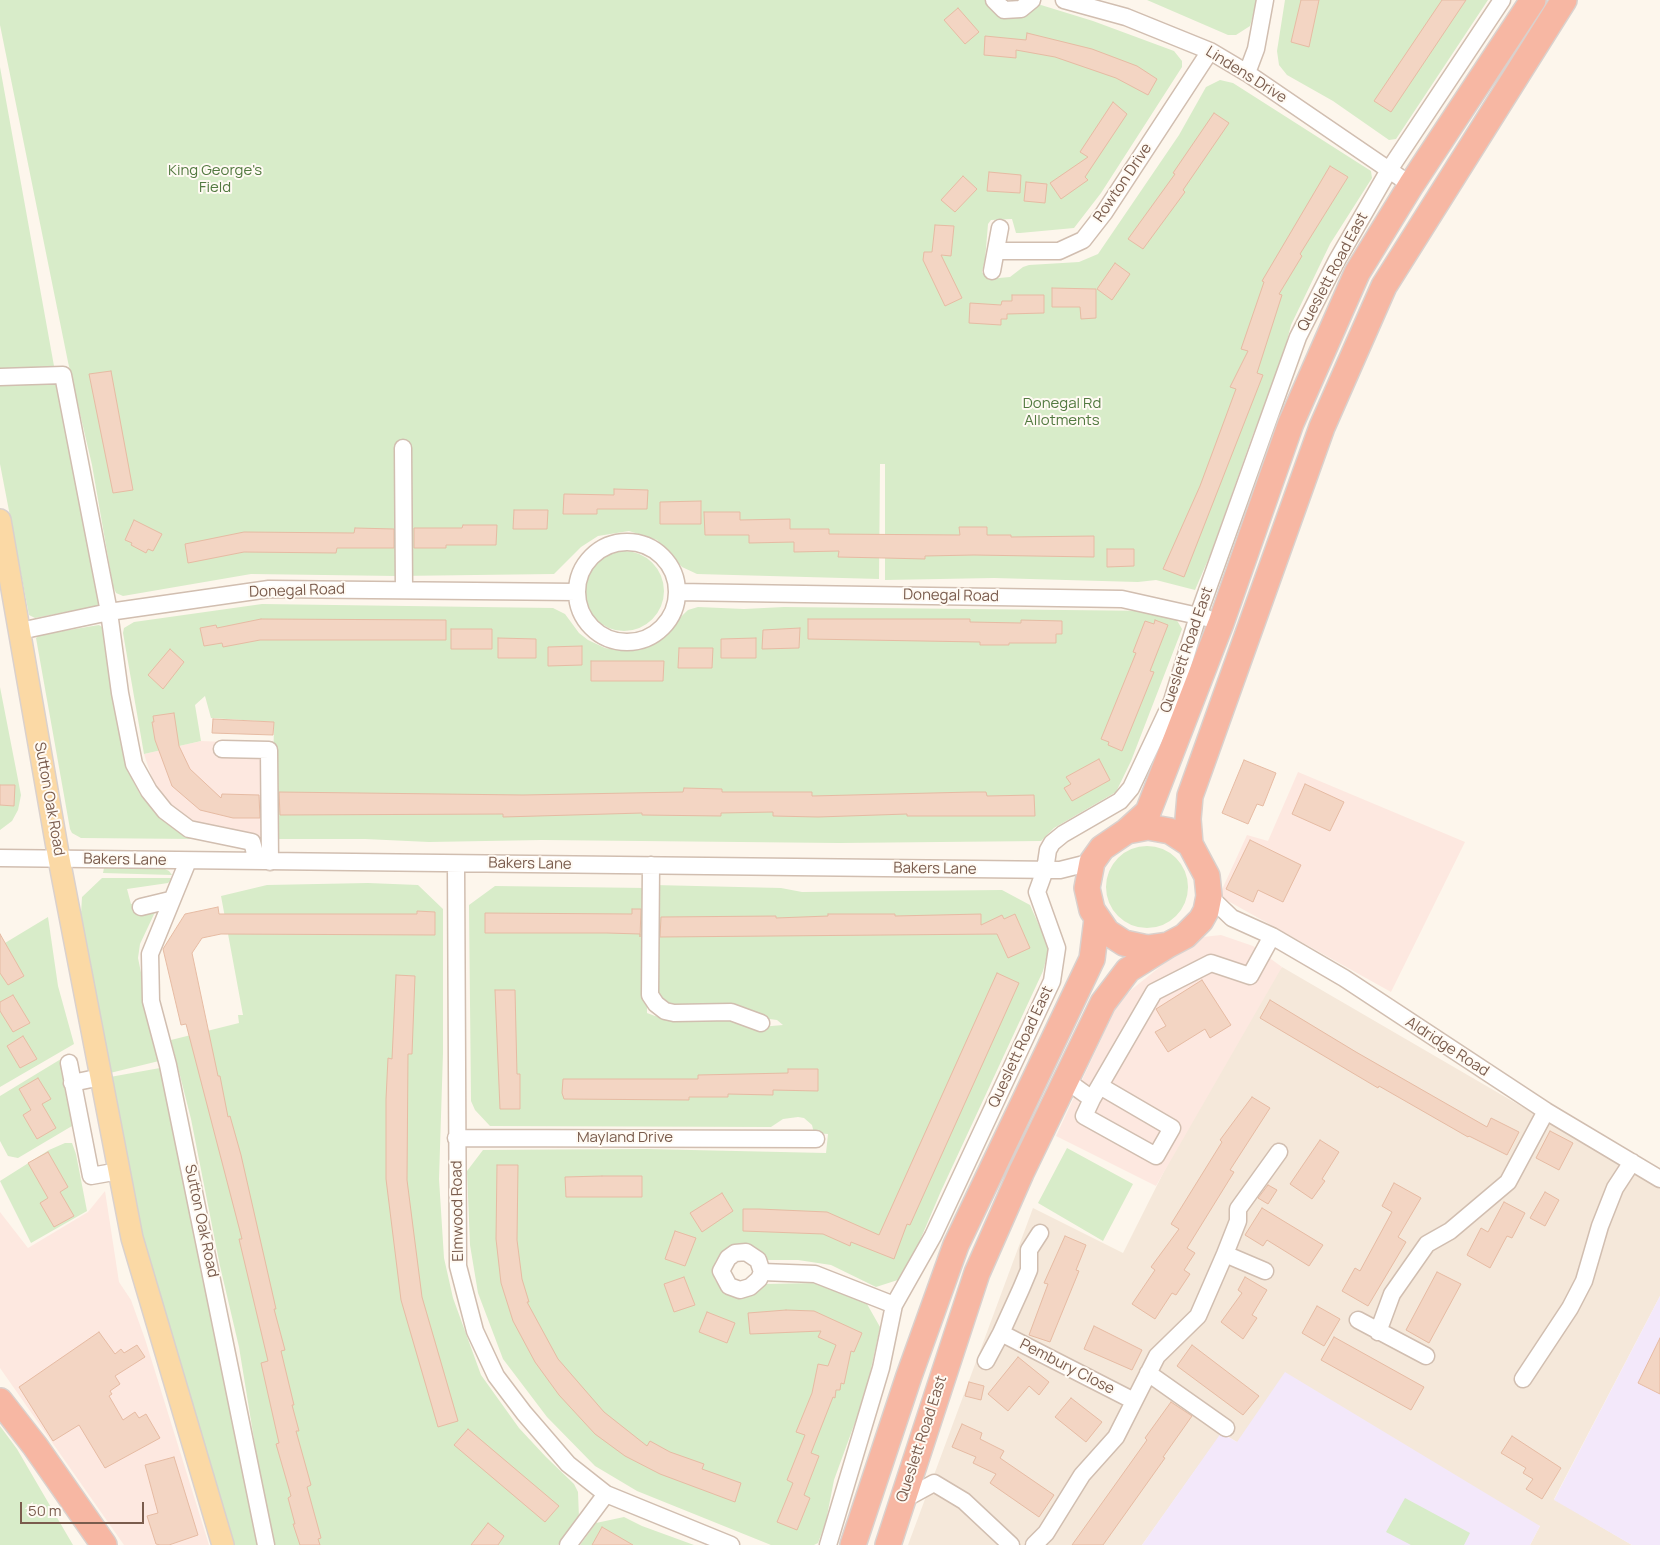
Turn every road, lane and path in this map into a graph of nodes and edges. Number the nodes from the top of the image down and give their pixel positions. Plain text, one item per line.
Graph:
1 (994, 0) edge
2 (1032, 0) edge
3 (1064, 0) edge
4 (1265, 0) edge
5 (1502, 0) edge
6 (1533, 0) edge
7 (1564, 0) edge
8 (1210, 50) junction
9 (1247, 73) junction
10 (1390, 170) junction
11 (1410, 185) junction
12 (1435, 204) junction
13 (1000, 228) dead end
14 (997, 250) junction
15 (992, 271) dead end
16 (0, 377) edge
17 (403, 448) dead end
18 (0, 520) edge
19 (404, 590) junction
20 (577, 592) junction
21 (677, 592) junction
22 (109, 612) junction
23 (1198, 616) junction
24 (1221, 623) junction
25 (1250, 630) junction
26 (20, 631) junction
27 (222, 749) dead end
28 (1127, 831) junction
29 (1190, 844) junction
30 (0, 858) edge
31 (59, 859) junction
32 (188, 861) junction
33 (263, 862) junction
34 (1092, 862) junction
35 (456, 864) junction
36 (651, 866) junction
37 (1053, 870) junction
38 (1087, 888) junction
39 (1209, 896) junction
40 (170, 900) junction
41 (140, 907) dead end
42 (1232, 918) junction
43 (1097, 919) junction
44 (1201, 920) junction
45 (1272, 936) junction
46 (1168, 945) junction
47 (761, 1023) dead end
48 (69, 1063) dead end
49 (102, 1077) junction
50 (1067, 1081) junction
51 (72, 1083) junction
52 (1096, 1092) junction
53 (1546, 1111) junction
54 (456, 1138) junction
55 (816, 1139) dead end
56 (1279, 1152) dead end
57 (1632, 1162) junction
58 (119, 1171) junction
59 (1660, 1179) edge
60 (1040, 1233) dead end
61 (1225, 1254) junction
62 (1265, 1271) dead end
63 (762, 1272) dead end
64 (894, 1305) junction
65 (1358, 1320) dead end
66 (1378, 1332) junction
67 (1001, 1333) junction
68 (1426, 1356) dead end
69 (986, 1360) dead end
70 (881, 1368) junction
71 (1148, 1373) junction
72 (909, 1376) junction
73 (1523, 1379) dead end
74 (940, 1385) junction
75 (0, 1401) edge
76 (1134, 1401) junction
77 (1226, 1428) dead end
78 (916, 1462) junction
79 (934, 1483) junction
80 (606, 1494) junction
81 (903, 1500) junction
82 (104, 1545) edge
83 (223, 1545) edge
84 (266, 1545) edge
85 (568, 1545) edge
86 (730, 1545) edge
87 (828, 1545) edge
88 (853, 1545) edge
89 (888, 1545) edge
90 (1011, 1545) edge
91 (1034, 1545) edge

1 - 2 street
3 - 8 street, Lindens Drive
4 - 9 street
5 - 10 street, Queslett Road East
6 - 11 highway, Queslett Road East
7 - 12 highway
8 - 9 street, Lindens Drive
8 - 14 street, Rowton Drive
9 - 10 street, Lindens Drive
10 - 11 street, Lindens Drive
10 - 23 street, Queslett Road East
11 - 12 highway
11 - 24 highway, Queslett Road East
12 - 25 highway
13 - 14 street
14 - 15 street
16 - 22 street
17 - 19 street
18 - 26 main road, Sutton Oak Road
19 - 20 street, Donegal Road
19 - 22 street, Donegal Road
20 - 21 street
20 - 21 street
21 - 23 street, Donegal Road
22 - 26 street, Donegal Road
22 - 33 street
23 - 24 street, Donegal Road
23 - 37 street, Queslett Road East
24 - 25 highway
24 - 28 highway, Queslett Road East
25 - 29 highway
26 - 31 main road, Sutton Oak Road
27 - 33 street
28 - 29 highway
28 - 34 highway
29 - 39 highway
30 - 31 street, Bakers Lane
31 - 32 street, Bakers Lane
31 - 49 main road, Sutton Oak Road
32 - 33 street, Bakers Lane
32 - 40 street, Sutton Oak Road
33 - 35 street, Bakers Lane
34 - 37 street, Bakers Lane
34 - 38 highway
35 - 36 street, Bakers Lane
35 - 54 street, Elmwood Road
36 - 37 street, Bakers Lane
36 - 47 street
37 - 38 street
37 - 64 street, Queslett Road East
38 - 43 highway
39 - 42 street, Aldridge Road
39 - 44 highway
40 - 41 street
40 - 84 street, Sutton Oak Road
42 - 44 street, Aldridge Road
42 - 45 street, Aldridge Road
43 - 46 highway
43 - 72 highway, Queslett Road East
44 - 46 highway
45 - 52 street
45 - 53 street, Aldridge Road
46 - 50 highway, Queslett Road East
48 - 51 street
49 - 51 street
49 - 58 main road, Sutton Oak Road
50 - 52 street
50 - 74 highway, Queslett Road East
51 - 58 street
52 - 52 street
53 - 57 street, Aldridge Road
53 - 66 street
54 - 55 street, Mayland Drive
54 - 80 street, Elmwood Road
56 - 61 street
57 - 59 street, Aldridge Road
57 - 73 street
58 - 83 main road, Sutton Oak Road
60 - 67 street, Pembury Close
61 - 62 street
61 - 71 street
63 - 64 street
64 - 70 street, Queslett Road East
65 - 66 street
66 - 68 street
67 - 69 street, Pembury Close
67 - 76 street, Pembury Close
70 - 72 street
70 - 87 street, Queslett Road East
71 - 76 street
71 - 77 street
72 - 74 highway
72 - 88 highway, Queslett Road East
74 - 78 highway, Queslett Road East
75 - 82 highway
76 - 91 street
78 - 79 street
78 - 81 highway, Queslett Road East
79 - 81 street
79 - 90 street
80 - 85 street
80 - 86 street, Elmwood Road
81 - 89 highway, Queslett Road East

